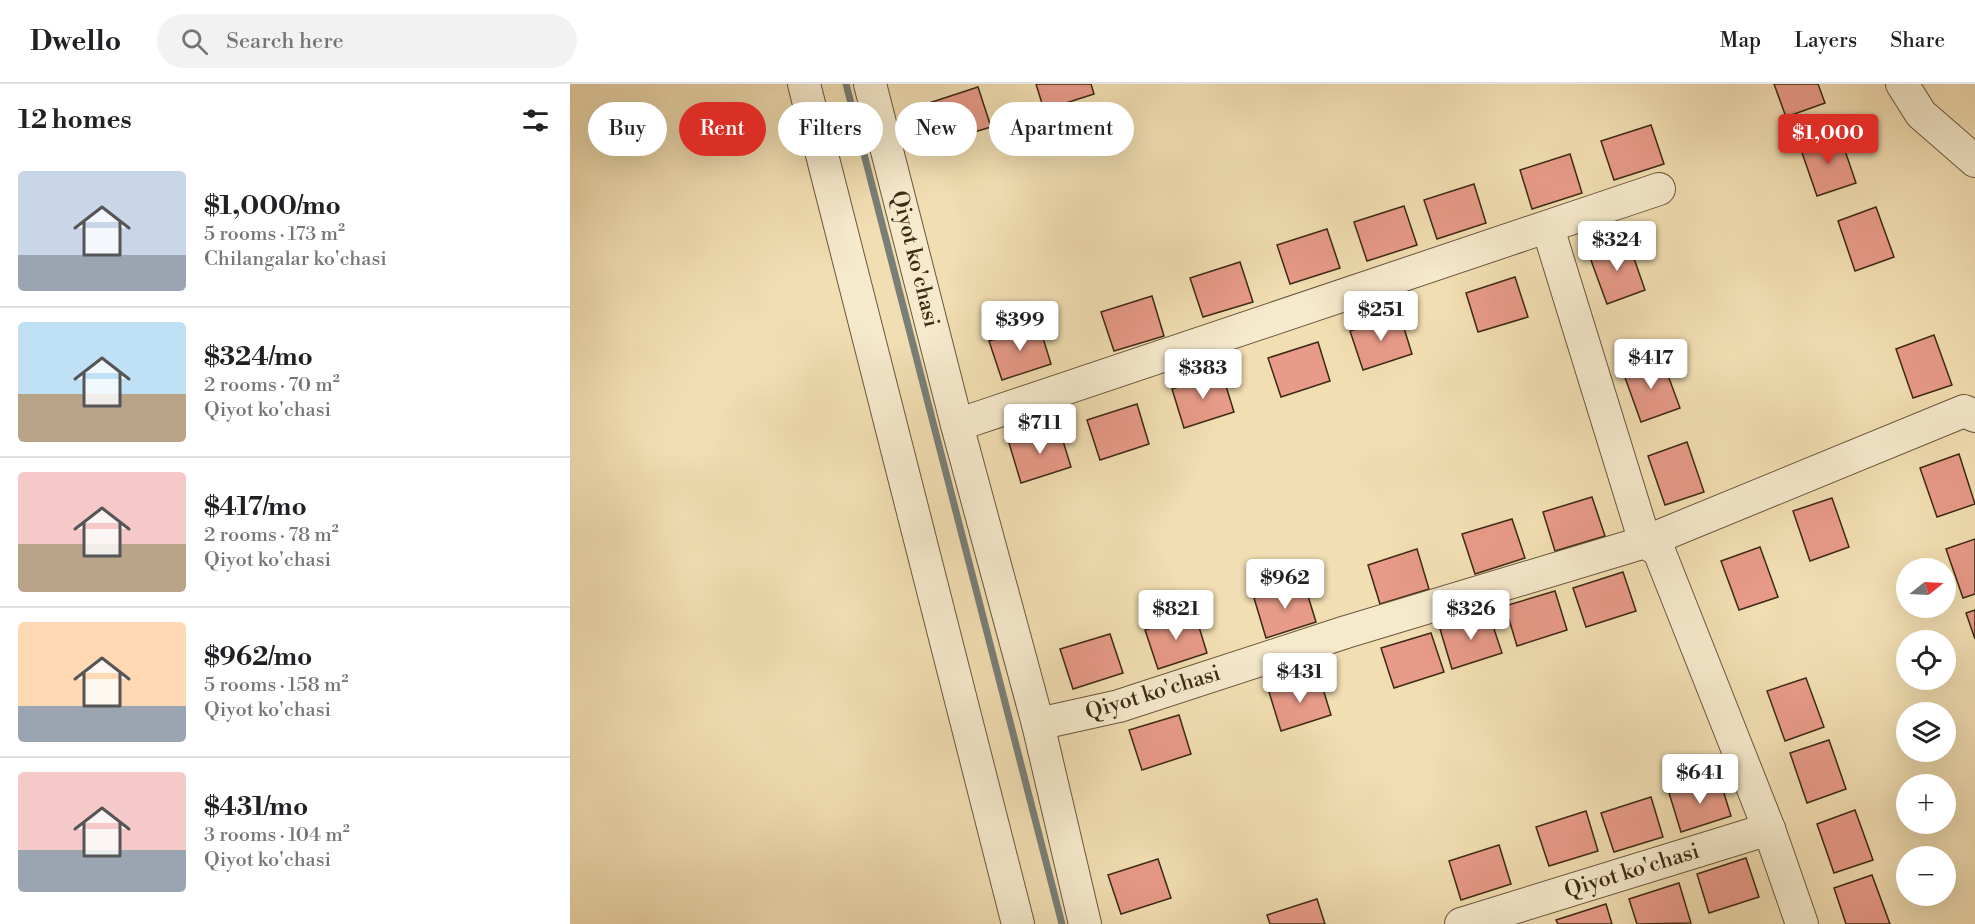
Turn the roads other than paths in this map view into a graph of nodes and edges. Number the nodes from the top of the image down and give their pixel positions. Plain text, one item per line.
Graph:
1 (804, 84) edge
2 (1902, 84) edge
3 (880, 87) edge
4 (1975, 161) edge
5 (1659, 189) dead end
6 (1548, 228) junction
7 (1975, 416) edge
8 (957, 425) junction
9 (1645, 542) junction
10 (1038, 724) junction
11 (1769, 829) junction
12 (1017, 924) edge
13 (1085, 924) edge
14 (1461, 924) edge
15 (1803, 924) edge

1 - 12 street
2 - 4 street
3 - 8 street, Qiyot ko'chasi
5 - 6 street
6 - 8 street
6 - 9 street
7 - 9 street, Qiyot ko'chasi
8 - 10 street, Qiyot ko'chasi
9 - 10 street, Qiyot ko'chasi
9 - 11 street
10 - 13 street, Qiyot ko'chasi
11 - 14 street, Qiyot ko'chasi
11 - 15 street

